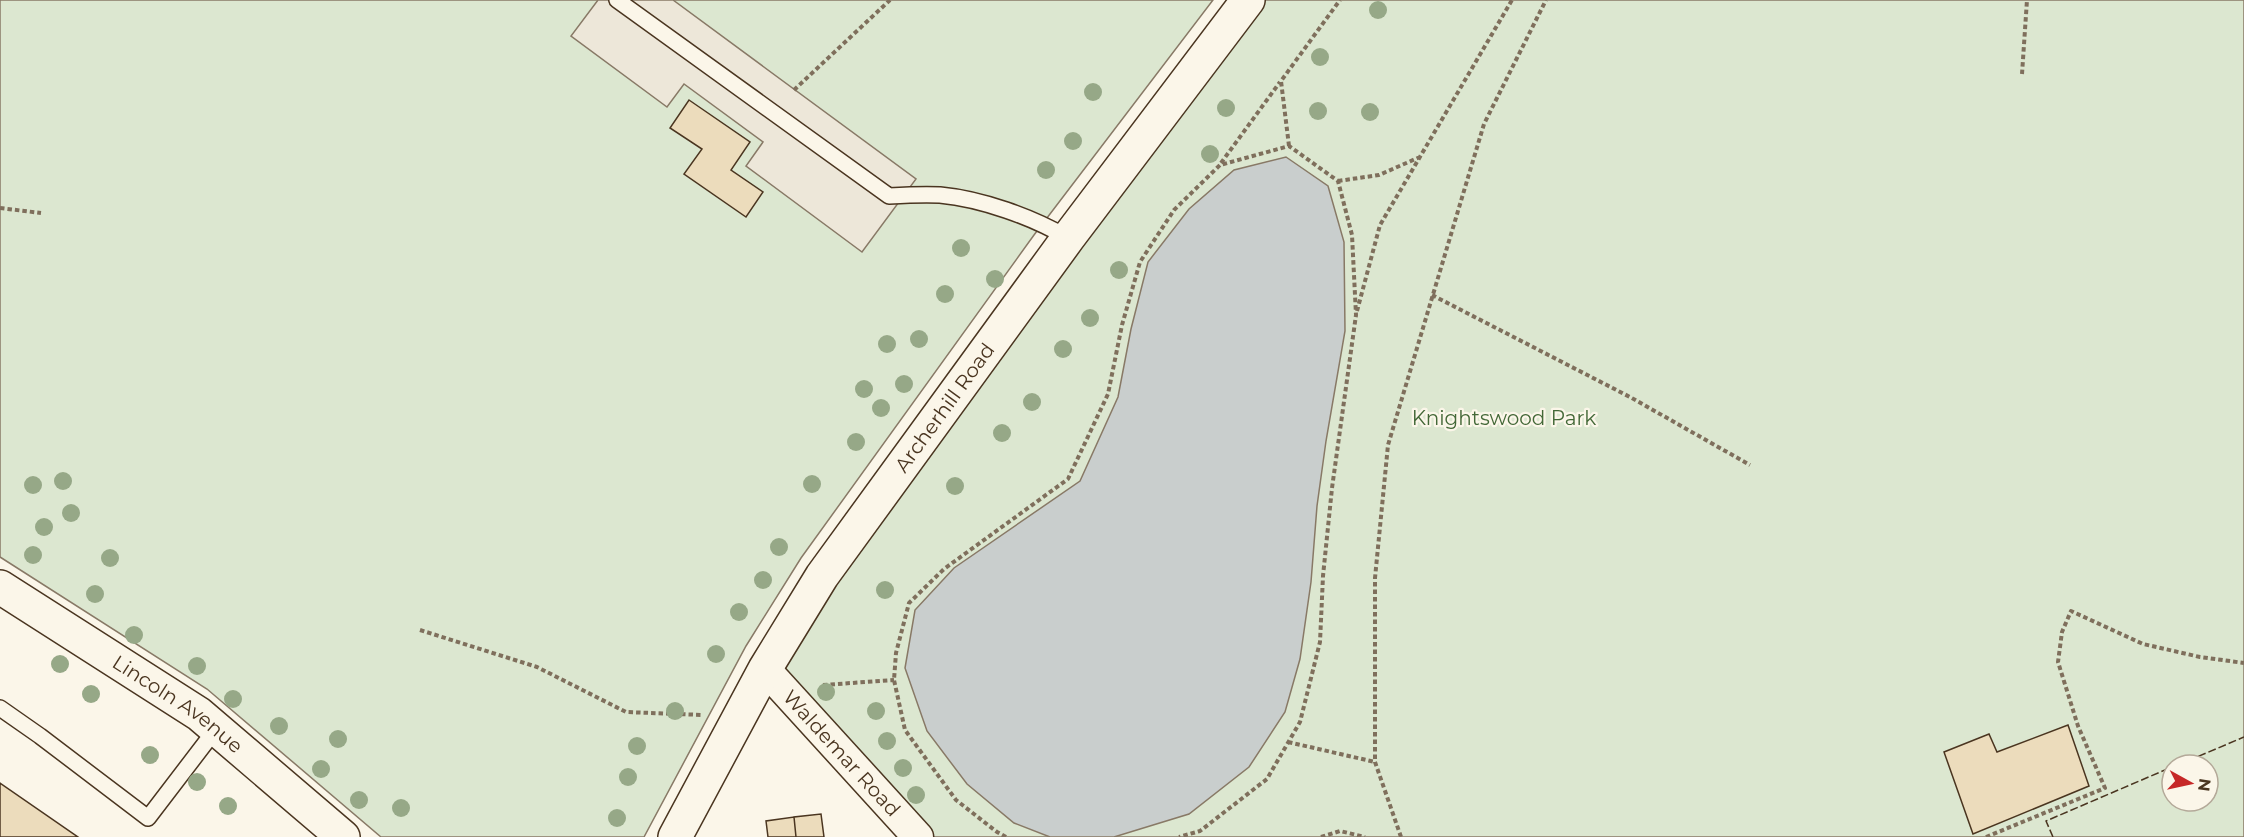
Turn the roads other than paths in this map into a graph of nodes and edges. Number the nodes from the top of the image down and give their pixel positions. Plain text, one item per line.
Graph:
1 (617, 0) edge
2 (1248, 0) edge
3 (1068, 238) junction
4 (0, 587) edge
5 (774, 678) junction
6 (0, 708) edge
7 (216, 729) junction
8 (343, 837) edge
9 (675, 837) edge
10 (918, 837) edge

1 - 3 lane
2 - 3 street, Archerhill Road
3 - 5 street, Archerhill Road
4 - 7 street, Lincoln Avenue
5 - 9 street, Archerhill Road
5 - 10 street, Waldemar Road
6 - 7 lane
7 - 8 street, Lincoln Avenue

